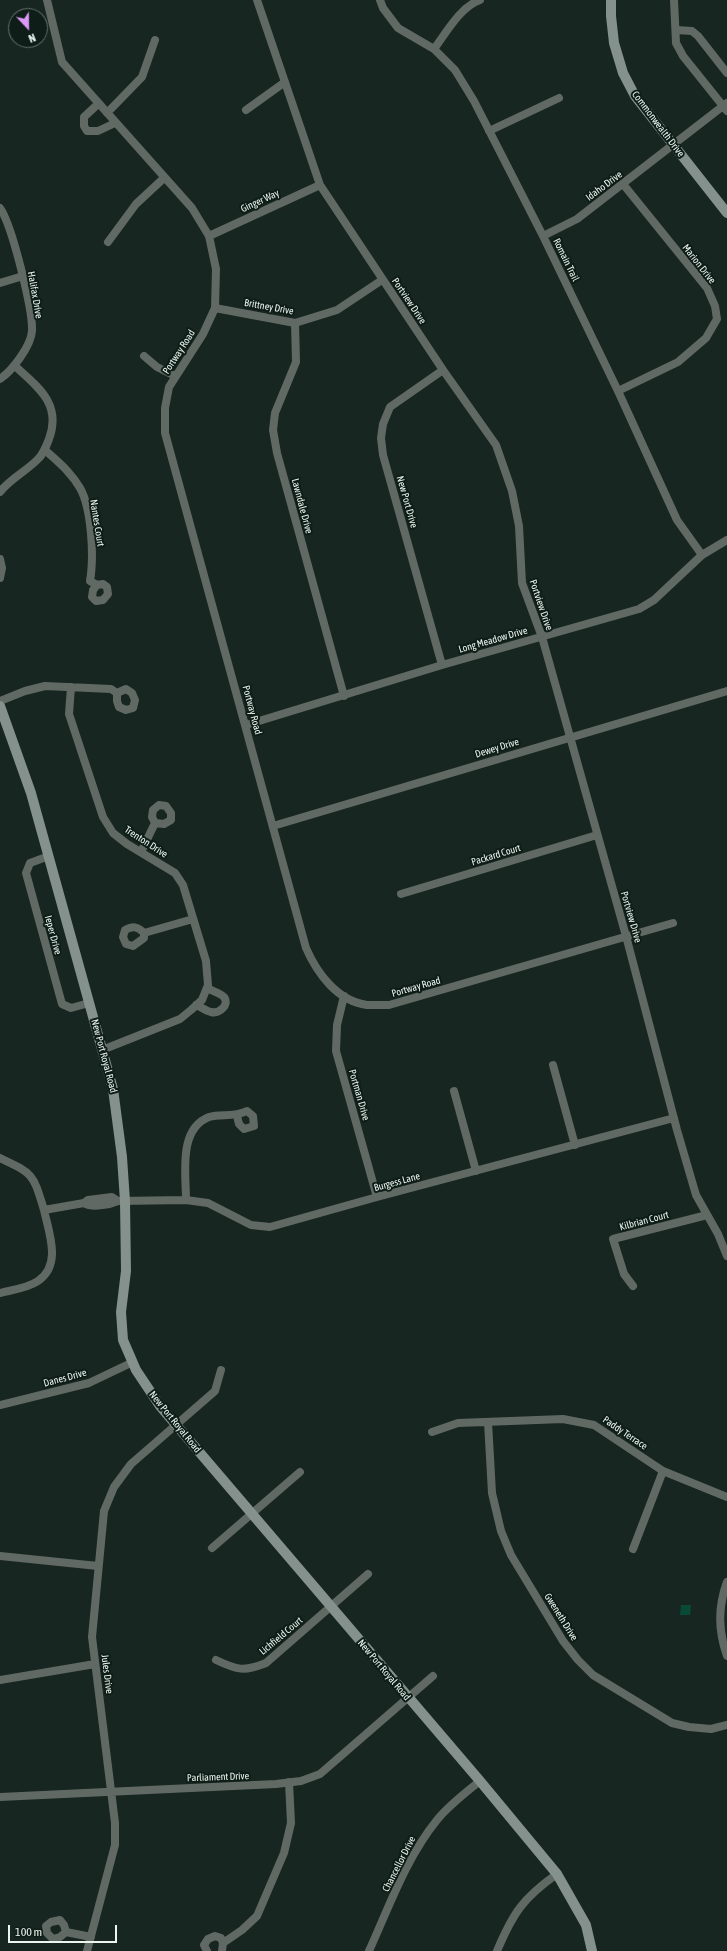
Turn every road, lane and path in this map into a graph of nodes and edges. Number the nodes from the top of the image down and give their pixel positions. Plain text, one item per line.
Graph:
1 (47, 0) edge
2 (257, 0) edge
3 (380, 0) edge
4 (480, 0) edge
5 (611, 0) edge
6 (674, 0) edge
7 (676, 30) junction
8 (155, 40) dead end
9 (434, 49) junction
10 (727, 73) edge
11 (285, 82) junction
12 (559, 98) dead end
13 (98, 104) junction
14 (726, 107) edge
15 (246, 110) dead end
16 (106, 113) junction
17 (115, 123) junction
18 (489, 131) junction
19 (672, 144) junction
20 (164, 178) junction
21 (623, 184) junction
22 (320, 185) junction
23 (0, 208) edge
24 (727, 213) edge
25 (209, 236) junction
26 (543, 236) junction
27 (108, 242) dead end
28 (23, 276) junction
29 (382, 280) junction
30 (0, 284) edge
31 (215, 308) junction
32 (295, 322) junction
33 (144, 356) dead end
34 (14, 366) junction
35 (443, 370) junction
36 (175, 376) junction
37 (0, 378) edge
38 (618, 390) junction
39 (45, 450) junction
40 (0, 492) edge
41 (727, 540) edge
42 (702, 555) junction
43 (0, 560) edge
44 (0, 578) edge
45 (97, 585) dead end
46 (542, 637) junction
47 (442, 665) junction
48 (71, 687) junction
49 (727, 691) edge
50 (117, 693) dead end
51 (344, 696) junction
52 (0, 701) edge
53 (0, 706) edge
54 (246, 725) junction
55 (569, 737) junction
56 (156, 824) dead end
57 (274, 826) junction
58 (597, 835) junction
59 (140, 852) junction
60 (49, 856) junction
61 (401, 894) dead end
62 (193, 919) junction
63 (673, 923) dead end
64 (144, 933) dead end
65 (626, 936) junction
66 (207, 988) junction
67 (344, 996) junction
68 (89, 1003) junction
69 (196, 1005) junction
70 (102, 1050) junction
71 (553, 1065) dead end
72 (454, 1091) dead end
73 (237, 1116) dead end
74 (674, 1118) junction
75 (575, 1145) junction
76 (0, 1158) edge
77 (476, 1171) junction
78 (377, 1197) junction
79 (186, 1200) junction
80 (121, 1201) junction
81 (44, 1210) junction
82 (707, 1215) junction
83 (727, 1256) edge
84 (634, 1286) dead end
85 (0, 1293) edge
86 (132, 1362) junction
87 (222, 1370) dead end
88 (0, 1405) edge
89 (488, 1422) junction
90 (175, 1424) junction
91 (432, 1432) dead end
92 (663, 1471) junction
93 (300, 1472) dead end
94 (727, 1498) edge
95 (252, 1514) junction
96 (212, 1548) dead end
97 (633, 1549) dead end
98 (0, 1556) edge
99 (98, 1566) junction
100 (368, 1574) dead end
101 (727, 1582) edge
102 (331, 1608) junction
103 (727, 1656) edge
104 (216, 1660) dead end
105 (95, 1664) junction
106 (434, 1676) dead end
107 (0, 1680) edge
108 (408, 1699) junction
109 (727, 1725) edge
110 (480, 1781) junction
111 (289, 1782) junction
112 (111, 1791) junction
113 (0, 1797) edge
114 (557, 1874) junction
115 (66, 1932) dead end
116 (91, 1937) junction
117 (222, 1947) edge
118 (87, 1951) edge
119 (207, 1951) edge
120 (369, 1951) edge
121 (497, 1951) edge
122 (592, 1951) edge

1 - 13 street, Portway Road
2 - 11 street, Portview Drive
3 - 9 street, Romain Trail
4 - 9 street
5 - 19 street, Commonwealth Drive
6 - 7 street
7 - 10 street
7 - 14 street
8 - 16 street
9 - 18 street, Romain Trail
11 - 15 street
11 - 22 street, Portview Drive
12 - 18 street
13 - 16 street, Portway Road
13 - 17 street
14 - 19 street, Idaho Drive
16 - 17 street, Portway Road
17 - 20 street, Portway Road
18 - 26 street, Romain Trail
19 - 21 street, Idaho Drive
19 - 24 street, Commonwealth Drive
20 - 25 street, Portway Road
20 - 27 street
21 - 26 street, Idaho Drive
21 - 38 street, Marion Drive
22 - 25 street, Ginger Way
22 - 29 street, Portview Drive
23 - 28 street, Halifax Drive
25 - 31 street, Portway Road
26 - 38 street, Romain Trail
28 - 30 street
28 - 34 street, Halifax Drive
29 - 32 street, Brittney Drive
29 - 35 street, Portview Drive
31 - 32 street, Brittney Drive
31 - 36 street, Portway Road
32 - 51 street, Lawndale Drive
33 - 36 street
34 - 37 street, Halifax Drive
34 - 39 street
35 - 46 street, Portview Drive
35 - 47 street, New Port Drive
36 - 54 street, Portway Road
38 - 42 street, Romain Trail
39 - 40 street
39 - 45 street, Nantes Court
41 - 42 street, Long Meadow Drive
42 - 46 street, Long Meadow Drive
43 - 44 street
46 - 47 street, Long Meadow Drive
46 - 55 street, Portview Drive
47 - 51 street, Long Meadow Drive
48 - 50 street
48 - 52 street
48 - 59 street, Trenton Drive
49 - 55 street, Dewey Drive
51 - 54 street, Long Meadow Drive
53 - 60 street, New Port Royal Road
54 - 57 street, Portway Road
55 - 57 street, Dewey Drive
55 - 58 street, Portview Drive
56 - 59 street
57 - 67 street, Portway Road
58 - 61 street, Packard Court
58 - 65 street, Portview Drive
59 - 62 street, Trenton Drive
60 - 68 street, New Port Royal Road
60 - 68 street, Ieper Drive
62 - 64 street
62 - 66 street, Trenton Drive
63 - 65 street, Portway Road
65 - 67 street, Portway Road
65 - 74 street, Portview Drive
66 - 69 street
66 - 69 street
67 - 78 street, Portman Drive
68 - 70 street, New Port Royal Road
69 - 70 street
70 - 80 street, New Port Royal Road
71 - 75 street
72 - 77 street
73 - 79 street
74 - 75 street, Burgess Lane
74 - 82 street, Portview Drive
75 - 77 street, Burgess Lane
76 - 81 street
77 - 78 street, Burgess Lane
78 - 79 street, Burgess Lane
79 - 80 street, Burgess Lane
80 - 81 street, Burgess Lane
80 - 86 street, New Port Royal Road
81 - 85 street
82 - 83 street, Portview Drive
82 - 84 street, Kilbrian Court
86 - 88 street, Danes Drive
86 - 90 street, New Port Royal Road
87 - 90 street, Jules Drive
89 - 91 street, Paddy Terrace
89 - 92 street, Paddy Terrace
89 - 109 street, Gweneth Drive
90 - 95 street, New Port Royal Road
90 - 99 street, Jules Drive
92 - 94 street, Paddy Terrace
92 - 97 street
93 - 95 street
95 - 96 street
95 - 102 street, New Port Royal Road
98 - 99 street
99 - 105 street, Jules Drive
100 - 102 street, Lichfield Court
101 - 103 street
102 - 104 street, Lichfield Court
102 - 108 street, New Port Royal Road
105 - 107 street
105 - 112 street, Jules Drive
106 - 108 street, Parliament Drive
108 - 110 street, New Port Royal Road
108 - 111 street, Parliament Drive
110 - 114 street, New Port Royal Road
110 - 120 street, Chancellor Drive
111 - 112 street, Parliament Drive
111 - 117 street
112 - 113 street, Parliament Drive
112 - 116 street, Jules Drive
114 - 121 street
114 - 122 street, New Port Royal Road
115 - 116 street
116 - 118 street, Jules Drive
117 - 119 street

